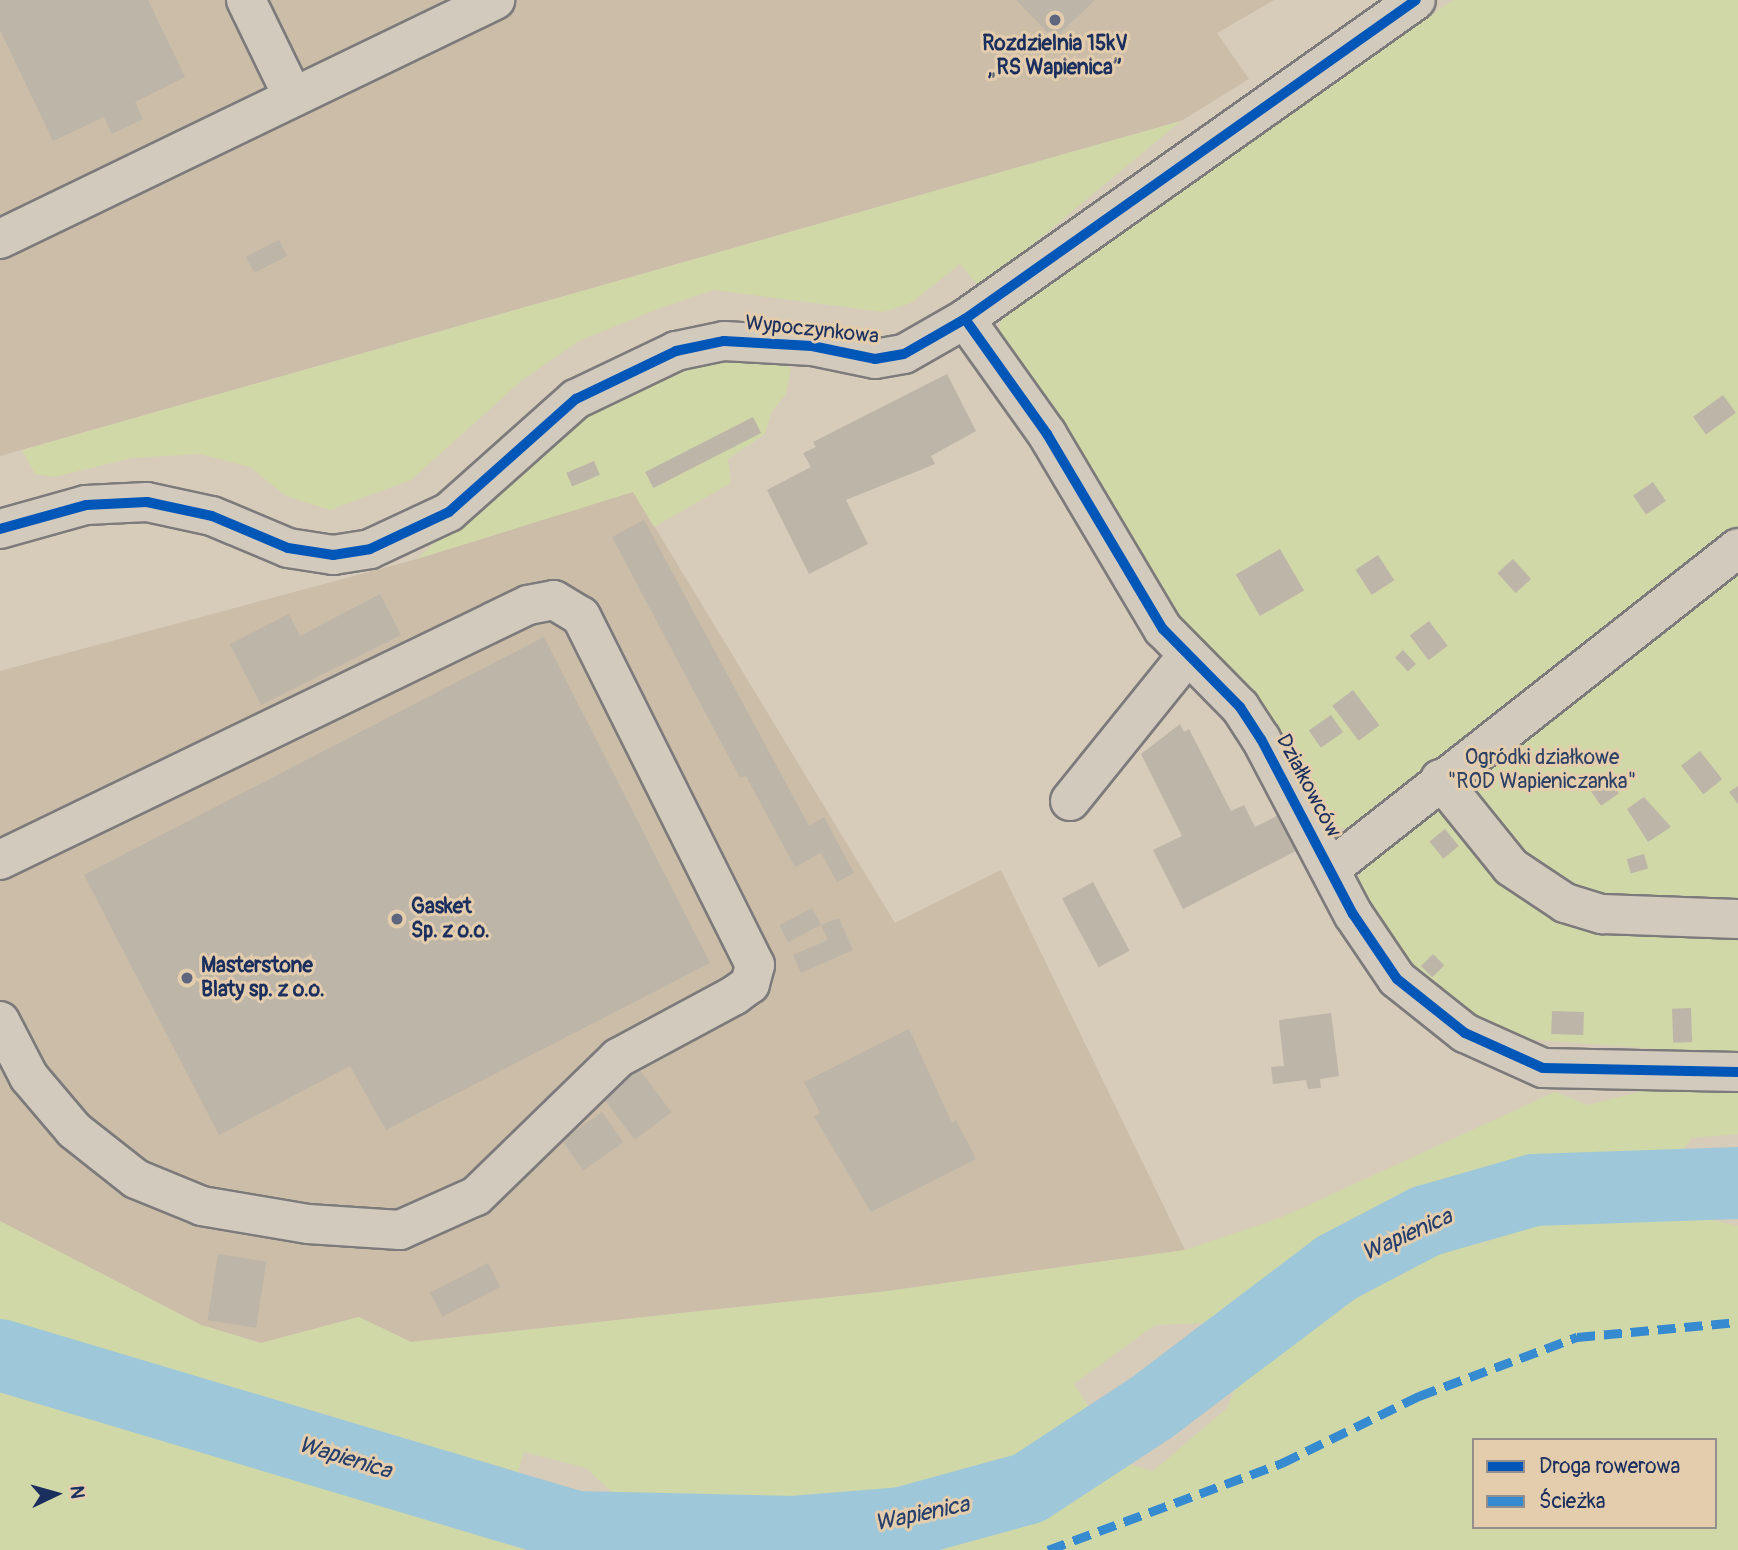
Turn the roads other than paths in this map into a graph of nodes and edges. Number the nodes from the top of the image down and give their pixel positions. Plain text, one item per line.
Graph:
1 (246, 0) edge
2 (1416, 0) edge
3 (488, 2) edge
4 (293, 97) junction
5 (3, 230) edge
6 (965, 319) junction
7 (0, 529) edge
8 (1738, 548) edge
9 (1188, 655) junction
10 (1440, 779) junction
11 (1070, 801) dead end
12 (0, 860) edge
13 (1330, 869) junction
14 (1738, 919) edge
15 (0, 1021) edge
16 (1738, 1072) edge

1 - 4 street
2 - 6 street, Wypoczynkowa
3 - 4 street
4 - 5 street
6 - 7 street, Wypoczynkowa
6 - 9 street, Działkowców
8 - 10 street
9 - 11 street
9 - 13 street, Działkowców
10 - 13 street
10 - 14 street
12 - 15 street
13 - 16 street, Działkowców

